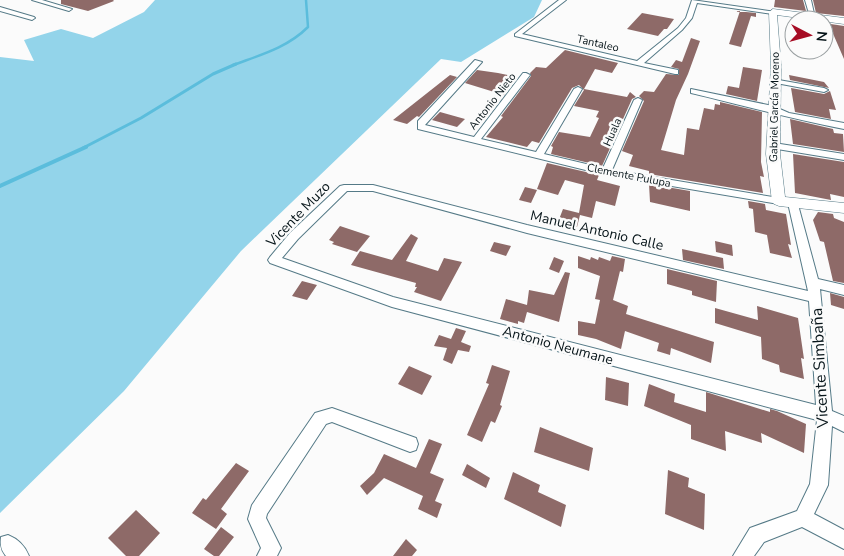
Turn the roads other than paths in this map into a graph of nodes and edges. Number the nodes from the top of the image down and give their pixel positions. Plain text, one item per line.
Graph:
1 (35, 0) edge
2 (563, 0) edge
3 (695, 0) edge
4 (0, 9) edge
5 (69, 9) dead end
6 (773, 12) junction
7 (784, 13) edge
8 (32, 18) dead end
9 (478, 62) dead end
10 (638, 64) junction
11 (674, 72) dead end
12 (526, 75) dead end
13 (776, 81) junction
14 (578, 89) dead end
15 (824, 90) dead end
16 (694, 91) dead end
17 (638, 100) dead end
18 (773, 109) junction
19 (844, 126) edge
20 (476, 140) junction
21 (774, 146) junction
22 (538, 156) junction
23 (844, 157) edge
24 (606, 172) junction
25 (373, 188) joint
26 (786, 202) junction
27 (844, 208) edge
28 (274, 260) joint
29 (813, 282) junction
30 (844, 290) edge
31 (815, 298) junction
32 (825, 415) junction
33 (844, 424) edge
34 (410, 444) dead end
35 (804, 518) junction
36 (844, 540) edge
37 (267, 556) edge
38 (743, 556) edge

1 - 5 street
2 - 10 street, Tantaleo
3 - 6 street
3 - 10 street
4 - 8 street
6 - 7 street
6 - 13 street, Gabriel García Moreno
9 - 20 street, Clemente Pulupa
10 - 11 street, Tantaleo
12 - 20 street, Antonio Nieto
13 - 15 street
13 - 18 street, Gabriel García Moreno
14 - 22 street
16 - 18 street
17 - 24 street, Huala
18 - 19 street
18 - 21 street, Gabriel García Moreno
20 - 22 street, Clemente Pulupa
21 - 23 street
21 - 26 street, Gabriel García Moreno
22 - 24 street, Clemente Pulupa
24 - 26 street, Clemente Pulupa
25 - 28 street, Vicente Muzo
25 - 31 street, Manuel Antonio Calle
26 - 27 street, Clemente Pulupa
26 - 29 street, Vicente Simbaña
28 - 32 street, Antonio Neumane
29 - 30 street
29 - 31 street, Vicente Simbaña
31 - 32 street, Vicente Simbaña
32 - 33 street, Antonio Neumane
32 - 35 street, Vicente Simbaña
34 - 37 street
35 - 36 street
35 - 38 street

